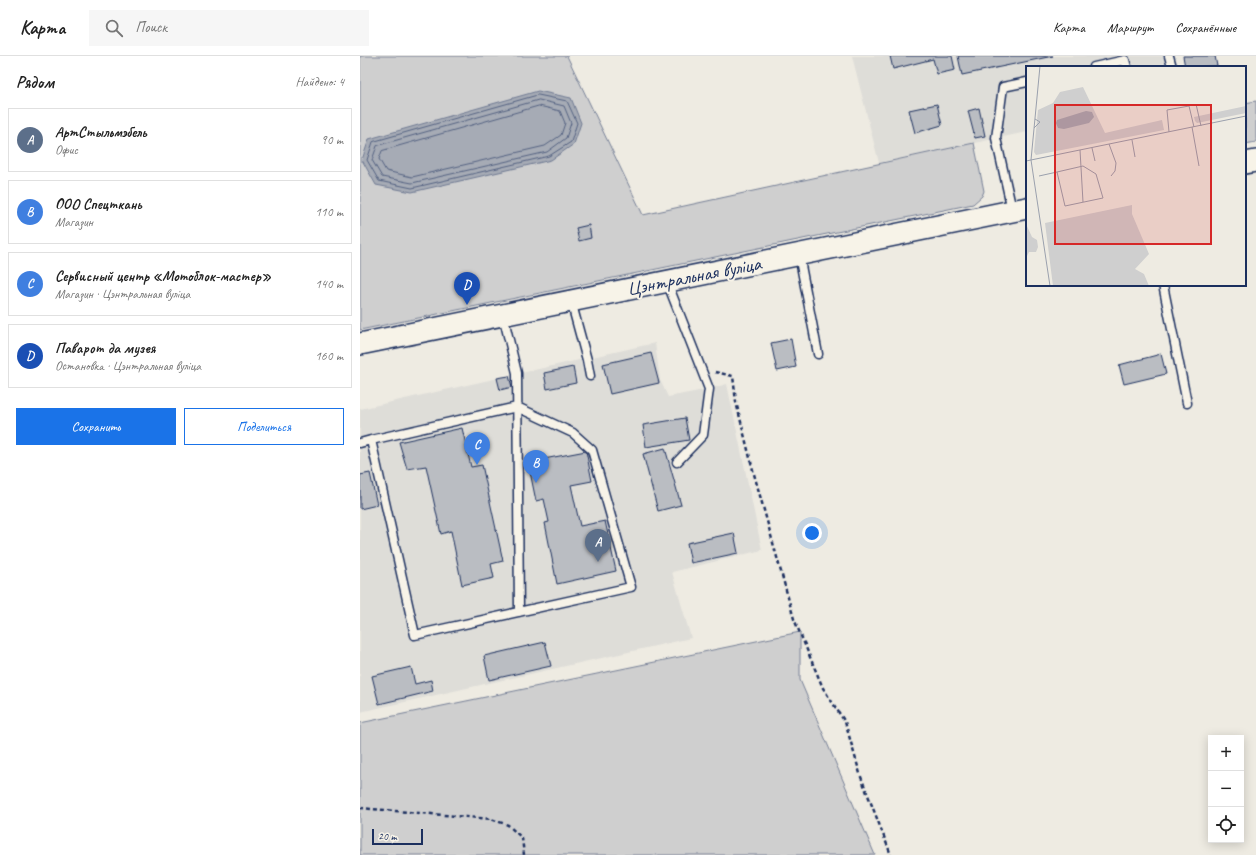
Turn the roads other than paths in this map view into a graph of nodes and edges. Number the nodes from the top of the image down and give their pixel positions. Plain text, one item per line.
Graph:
1 (1169, 56) edge
2 (1098, 66) edge
3 (1127, 66) edge
4 (1172, 66) edge
5 (1026, 82) edge
6 (1256, 161) edge
7 (1246, 163) edge
8 (1020, 209) edge
9 (799, 254) junction
10 (666, 281) junction
11 (1163, 286) edge
12 (571, 301) junction
13 (503, 314) junction
14 (360, 344) edge
15 (818, 354) dead end
16 (590, 376) dead end
17 (1187, 403) dead end
18 (517, 407) junction
19 (371, 440) junction
20 (360, 443) edge
21 (677, 462) dead end
22 (519, 612) junction

1 - 4 lane
2 - 3 lane
5 - 8 lane
6 - 7 main road
8 - 9 main road, Цэнтральная вуліца
9 - 10 main road, Цэнтральная вуліца
9 - 15 lane
10 - 12 main road, Цэнтральная вуліца
10 - 21 lane
11 - 17 lane
12 - 13 main road, Цэнтральная вуліца
12 - 16 lane
13 - 14 main road, Цэнтральная вуліца
13 - 18 lane
18 - 19 lane
18 - 22 lane
18 - 22 lane
19 - 20 lane
19 - 22 lane

